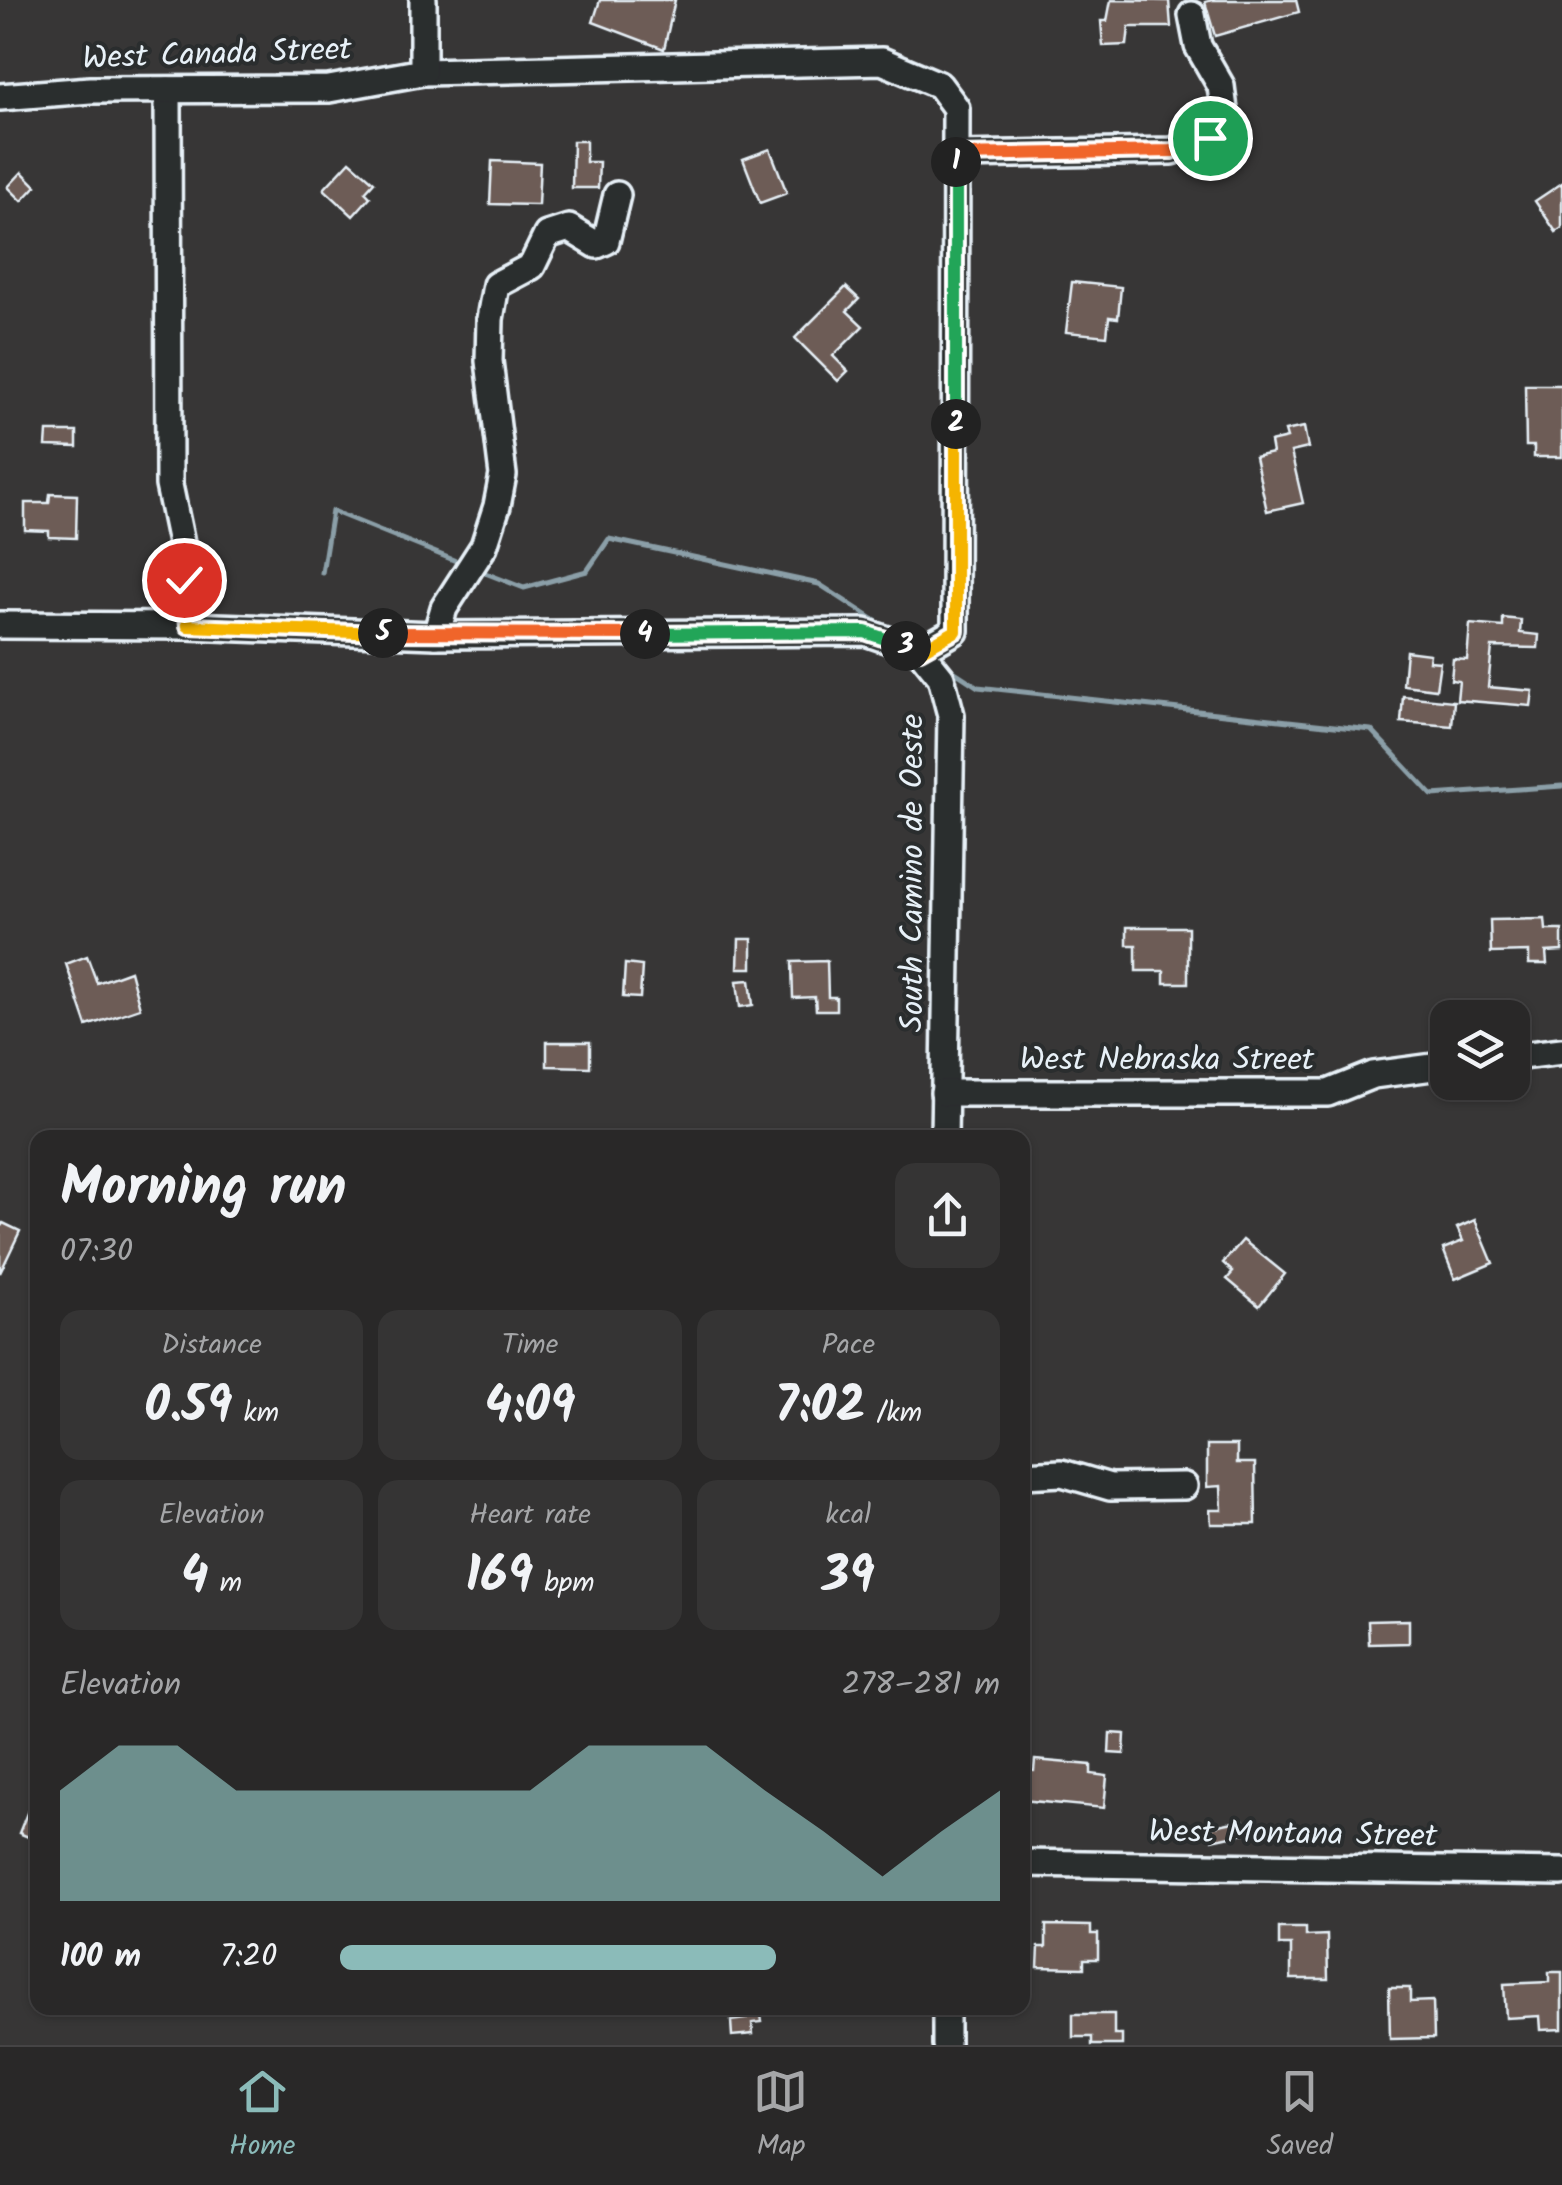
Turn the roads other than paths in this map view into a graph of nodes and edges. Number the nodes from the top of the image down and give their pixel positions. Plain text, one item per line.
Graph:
1 (422, 0) edge
2 (1192, 14) dead end
3 (423, 72) junction
4 (168, 90) junction
5 (0, 97) edge
6 (956, 155) junction
7 (617, 195) dead end
8 (0, 625) edge
9 (188, 626) junction
10 (436, 634) junction
11 (920, 651) junction
12 (1562, 1051) edge
13 (1530, 1055) edge
14 (1430, 1067) edge
15 (944, 1094) junction
16 (944, 1130) edge
17 (1030, 1475) edge
18 (1184, 1486) dead end
19 (1030, 1863) edge
20 (1562, 1872) edge
21 (946, 2015) edge
22 (946, 2045) edge

1 - 3 street
2 - 6 street
3 - 4 street, West Canada Street
3 - 6 street
4 - 5 street, West Canada Street
4 - 9 street
6 - 11 street
7 - 10 street
8 - 9 street
9 - 10 street
10 - 11 street
11 - 15 street, South Camino de Oeste
12 - 13 street
14 - 15 street, West Nebraska Street
15 - 16 street, South Camino de Oeste
17 - 18 street
19 - 20 street, West Montana Street
21 - 22 street

